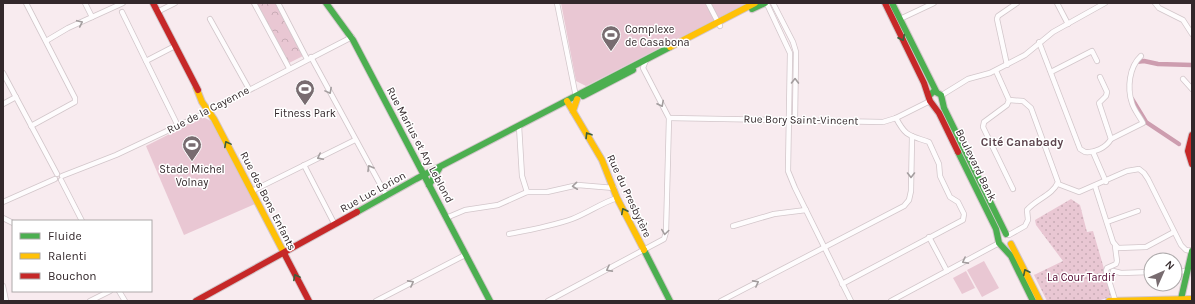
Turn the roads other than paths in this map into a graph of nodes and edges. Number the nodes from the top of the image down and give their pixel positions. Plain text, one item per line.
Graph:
1 (26, 3) edge
2 (85, 3) edge
3 (123, 3) edge
4 (150, 3) edge
5 (153, 3) edge
6 (176, 3) edge
7 (254, 3) edge
8 (278, 3) edge
9 (326, 3) edge
10 (557, 3) edge
11 (708, 3) edge
12 (755, 3) edge
13 (768, 3) edge
14 (885, 3) edge
15 (892, 3) edge
16 (934, 3) edge
17 (1017, 3) edge
18 (1056, 3) edge
19 (1105, 3) edge
20 (1155, 3) edge
21 (122, 12) dead end
22 (158, 14) junction
23 (92, 17) junction
24 (210, 19) dead end
25 (900, 19) junction
26 (719, 24) junction
27 (1068, 24) junction
28 (1192, 34) edge
29 (352, 37) junction
30 (46, 41) junction
31 (1040, 42) junction
32 (175, 46) junction
33 (1141, 56) dead end
34 (309, 58) junction
35 (146, 61) junction
36 (1096, 61) dead end
37 (644, 62) junction
38 (1007, 65) junction
39 (289, 68) junction
40 (996, 71) junction
41 (1051, 72) junction
42 (3, 73) edge
43 (1100, 77) dead end
44 (1183, 79) dead end
45 (249, 89) junction
46 (1192, 89) edge
47 (940, 95) junction
48 (16, 97) junction
49 (576, 97) junction
50 (930, 100) junction
51 (1009, 100) junction
52 (566, 103) junction
53 (3, 104) edge
54 (209, 111) junction
55 (573, 111) junction
56 (669, 118) junction
57 (896, 118) junction
58 (789, 120) junction
59 (795, 120) junction
60 (31, 126) junction
61 (178, 126) junction
62 (519, 126) junction
63 (1192, 135) edge
64 (912, 136) junction
65 (1111, 139) junction
66 (355, 140) junction
67 (1093, 152) junction
68 (1192, 163) edge
69 (304, 165) junction
70 (439, 168) junction
71 (424, 175) junction
72 (59, 177) junction
73 (1106, 182) junction
74 (1058, 184) junction
75 (429, 185) junction
76 (1095, 186) junction
77 (614, 188) junction
78 (1013, 189) dead end
79 (252, 191) junction
80 (527, 192) junction
81 (386, 195) junction
82 (617, 198) junction
83 (3, 202) edge
84 (806, 210) junction
85 (1138, 211) dead end
86 (3, 218) edge
87 (446, 218) junction
88 (81, 220) edge
89 (12, 222) edge
90 (1107, 222) junction
91 (335, 225) junction
92 (733, 226) dead end
93 (1174, 232) junction
94 (509, 234) dead end
95 (1008, 234) junction
96 (929, 238) junction
97 (1001, 243) junction
98 (1011, 244) junction
99 (1116, 246) junction
100 (824, 248) junction
101 (643, 251) junction
102 (1192, 251) edge
103 (284, 253) junction
104 (465, 254) junction
105 (947, 271) junction
106 (1113, 271) dead end
107 (1183, 271) edge
108 (1187, 271) junction
109 (1143, 272) edge
110 (842, 284) junction
111 (3, 286) edge
112 (108, 292) edge
113 (120, 292) edge
114 (1181, 299) junction
115 (1192, 299) edge
116 (200, 300) edge
117 (1173, 300) edge
118 (6, 301) edge
119 (90, 301) edge
120 (125, 301) edge
121 (309, 301) edge
122 (376, 301) edge
123 (490, 301) edge
124 (548, 301) edge
125 (670, 301) edge
126 (721, 301) edge
127 (851, 301) edge
128 (890, 301) edge
129 (1033, 301) edge
130 (1040, 301) edge
131 (1112, 301) edge

1 - 30 street
2 - 23 street
3 - 23 street
4 - 22 street
5 - 22 street
6 - 22 street
7 - 39 street
8 - 34 street
9 - 29 street, Rue Marius et Ary Leblond
10 - 49 street
11 - 26 street
12 - 26 street, Rue Luc Lorion
13 - 26 street, Rue Luc Lorion
13 - 58 street
59 -> 13 street
14 -> 50 street, Boulevard Bank
15 - 25 street, Boulevard Bank
16 - 25 street
17 - 38 street
18 - 27 street
19 - 27 street
20 - 28 street
21 - 35 street
22 - 32 street, Rue des Bons Enfants
30 -> 23 street
24 - 45 street
25 - 47 street, Boulevard Bank
26 - 37 street, Rue Luc Lorion
27 - 31 street
29 - 34 street, Rue de la Cayenne
29 - 71 street, Rue Marius et Ary Leblond
30 - 60 street
31 - 38 street
31 - 41 street
32 - 35 street
32 - 54 street, Rue des Bons Enfants
33 - 65 street
34 - 39 street, Rue de la Cayenne
34 -> 66 street
35 - 61 street
36 - 41 street
37 - 49 street, Rue Luc Lorion
37 -> 56 street
38 - 40 street
39 - 45 street, Rue de la Cayenne
40 - 47 street
40 - 51 street
41 - 67 street
42 - 48 street
43 - 65 street
44 - 46 street
45 - 54 street, Rue de la Cayenne
47 - 50 street
47 - 50 street
47 - 95 street, Boulevard Bank
48 - 53 street
48 - 60 street
49 - 52 street, Rue Luc Lorion
49 - 55 street
50 - 57 street, Rue Bory Saint-Vincent
50 - 97 street, Boulevard Bank
51 - 74 street
51 - 78 street
52 - 55 street, Rue du Presbytère
52 - 62 street, Rue Luc Lorion
54 - 61 street, Rue de la Cayenne
79 -> 54 street, Rue des Bons Enfants
77 -> 55 street, Rue du Presbytère
56 - 58 street, Rue Bory Saint-Vincent
56 -> 101 street
57 - 59 street, Rue Bory Saint-Vincent
57 - 64 street
58 - 59 street, Rue Bory Saint-Vincent
58 - 84 street
60 - 72 street
61 - 72 street, Rue de la Cayenne
62 - 70 street, Rue Luc Lorion
62 - 80 street
63 - 68 street
64 - 96 street
64 -> 100 street
65 - 67 street
66 -> 69 street
81 -> 66 street
67 - 73 street
69 - 79 street
69 - 91 street
70 - 71 street, Rue Luc Lorion
70 - 75 street
71 - 75 street, Rue Marius et Ary Leblond
71 - 81 street, Rue Luc Lorion
72 - 83 street, Rue de la Cayenne
72 - 88 street
73 - 76 street
73 - 93 street
74 - 76 street
74 - 95 street
75 - 87 street, Rue Marius et Ary Leblond
76 - 90 street
77 -> 80 street
77 - 82 street, Rue du Presbytère
79 - 103 street, Rue des Bons Enfants
80 - 87 street
81 - 91 street, Rue Luc Lorion
82 - 94 street
101 -> 82 street, Rue du Presbytère
84 - 92 street
84 - 100 street
85 - 90 street
86 - 89 street
87 - 104 street, Rue Marius et Ary Leblond
90 - 99 street
91 - 103 street, Rue Luc Lorion
93 - 99 street
93 - 102 street
95 - 97 street
95 - 98 street, Boulevard Bank
96 - 105 street
96 - 110 street
97 - 98 street
97 -> 105 street
97 - 129 street, Boulevard Bank
130 -> 98 street
99 - 131 street
100 - 110 street
126 -> 100 street
101 -> 124 street
101 - 125 street, Rue du Presbytère
102 - 108 street
103 - 116 street, Rue Luc Lorion
121 -> 103 street, Rue des Bons Enfants
122 -> 104 street
104 - 123 street, Rue Marius et Ary Leblond
105 - 128 street
106 - 109 street
107 - 108 street
108 - 114 street
110 - 127 street
111 - 118 street
112 - 119 street
113 - 120 street
114 - 115 street
114 - 117 street
117 - 131 street

